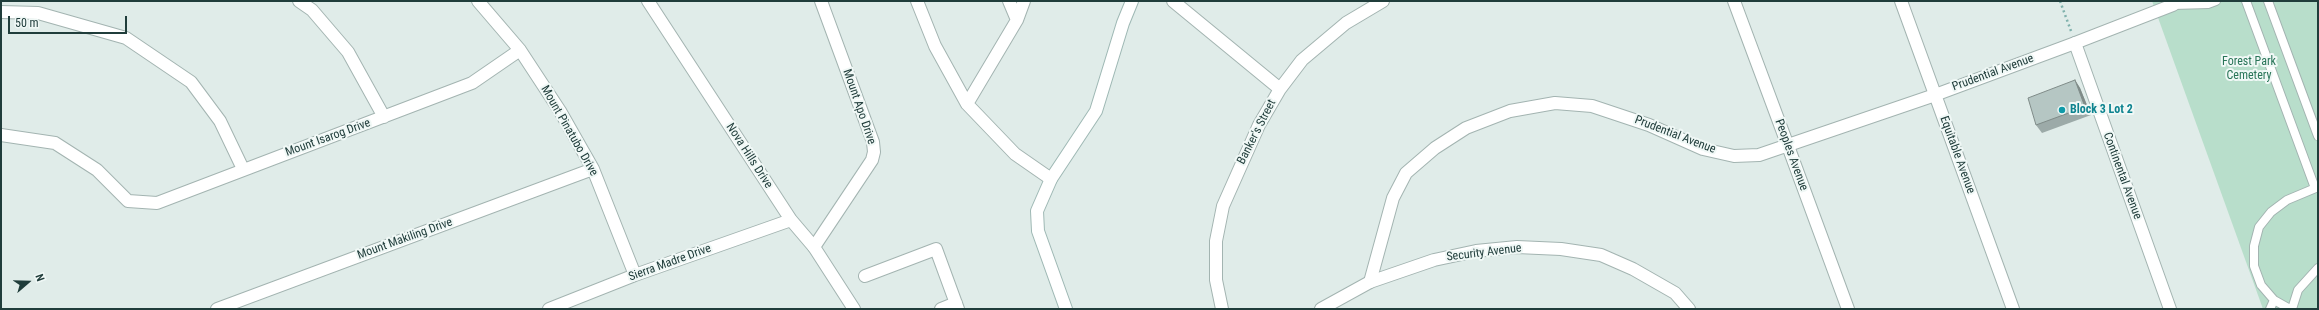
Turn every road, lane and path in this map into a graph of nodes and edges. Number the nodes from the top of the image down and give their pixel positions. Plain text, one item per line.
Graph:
1 (299, 1) edge
2 (478, 1) edge
3 (648, 1) edge
4 (821, 1) edge
5 (917, 1) edge
6 (1009, 1) edge
7 (1024, 1) edge
8 (1132, 1) edge
9 (1172, 1) edge
10 (1383, 1) edge
11 (1734, 1) edge
12 (1901, 1) edge
13 (2060, 1) edge
14 (2216, 1) edge
15 (2246, 1) edge
16 (2268, 1) edge
17 (2176, 3) edge
18 (1, 12) edge
19 (1017, 20) junction
20 (2075, 43) junction
21 (520, 50) junction
22 (1280, 89) junction
23 (1935, 95) junction
24 (967, 104) junction
25 (384, 117) junction
26 (1, 134) edge
27 (2318, 136) edge
28 (1788, 146) junction
29 (243, 169) junction
30 (594, 169) junction
31 (1051, 179) junction
32 (2316, 188) edge
33 (791, 220) junction
34 (814, 247) junction
35 (2318, 268) edge
36 (635, 275) junction
37 (865, 276) dead end
38 (1370, 282) junction
39 (2274, 300) junction
40 (957, 306) edge
41 (217, 309) edge
42 (549, 309) edge
43 (854, 309) edge
44 (942, 309) edge
45 (1066, 309) edge
46 (1222, 309) edge
47 (1321, 309) edge
48 (1689, 309) edge
49 (1848, 309) edge
50 (2013, 309) edge
51 (2170, 309) edge
52 (2270, 309) edge
53 (2291, 309) edge

1 - 25 street
2 - 21 street, Mount Pinatubo Drive
3 - 33 street, Nova Hills Drive
4 - 34 street, Mount Apo Drive
5 - 24 street
6 - 19 street
7 - 19 street
8 - 31 street
9 - 22 street
10 - 22 street, Banker's Street
11 - 28 street, Peoples Avenue
12 - 23 street, Equitable Avenue
13 - 20 path
14 - 17 lane
15 - 32 lane
16 - 27 lane
17 - 20 street, Prudential Avenue
18 - 29 street
19 - 24 street
20 - 23 street, Prudential Avenue
20 - 51 street, Continental Avenue
21 - 25 street, Mount Isarog Drive
21 - 30 street, Mount Pinatubo Drive
22 - 46 street, Banker's Street
23 - 28 street, Prudential Avenue
23 - 50 street, Equitable Avenue
24 - 31 street
25 - 29 street, Mount Isarog Drive
26 - 29 street, Mount Isarog Drive
28 - 38 street, Prudential Avenue
28 - 49 street, Peoples Avenue
30 - 36 street, Mount Pinatubo Drive
30 - 41 street, Mount Makiling Drive
31 - 45 street
32 - 39 lane
33 - 34 street, Nova Hills Drive
33 - 36 street, Sierra Madre Drive
34 - 43 street, Nova Hills Drive
35 - 53 lane
36 - 42 street, Sierra Madre Drive
37 - 40 street
38 - 47 street, Security Avenue
38 - 48 street, Security Avenue
39 - 52 lane
39 - 53 lane
40 - 44 street

